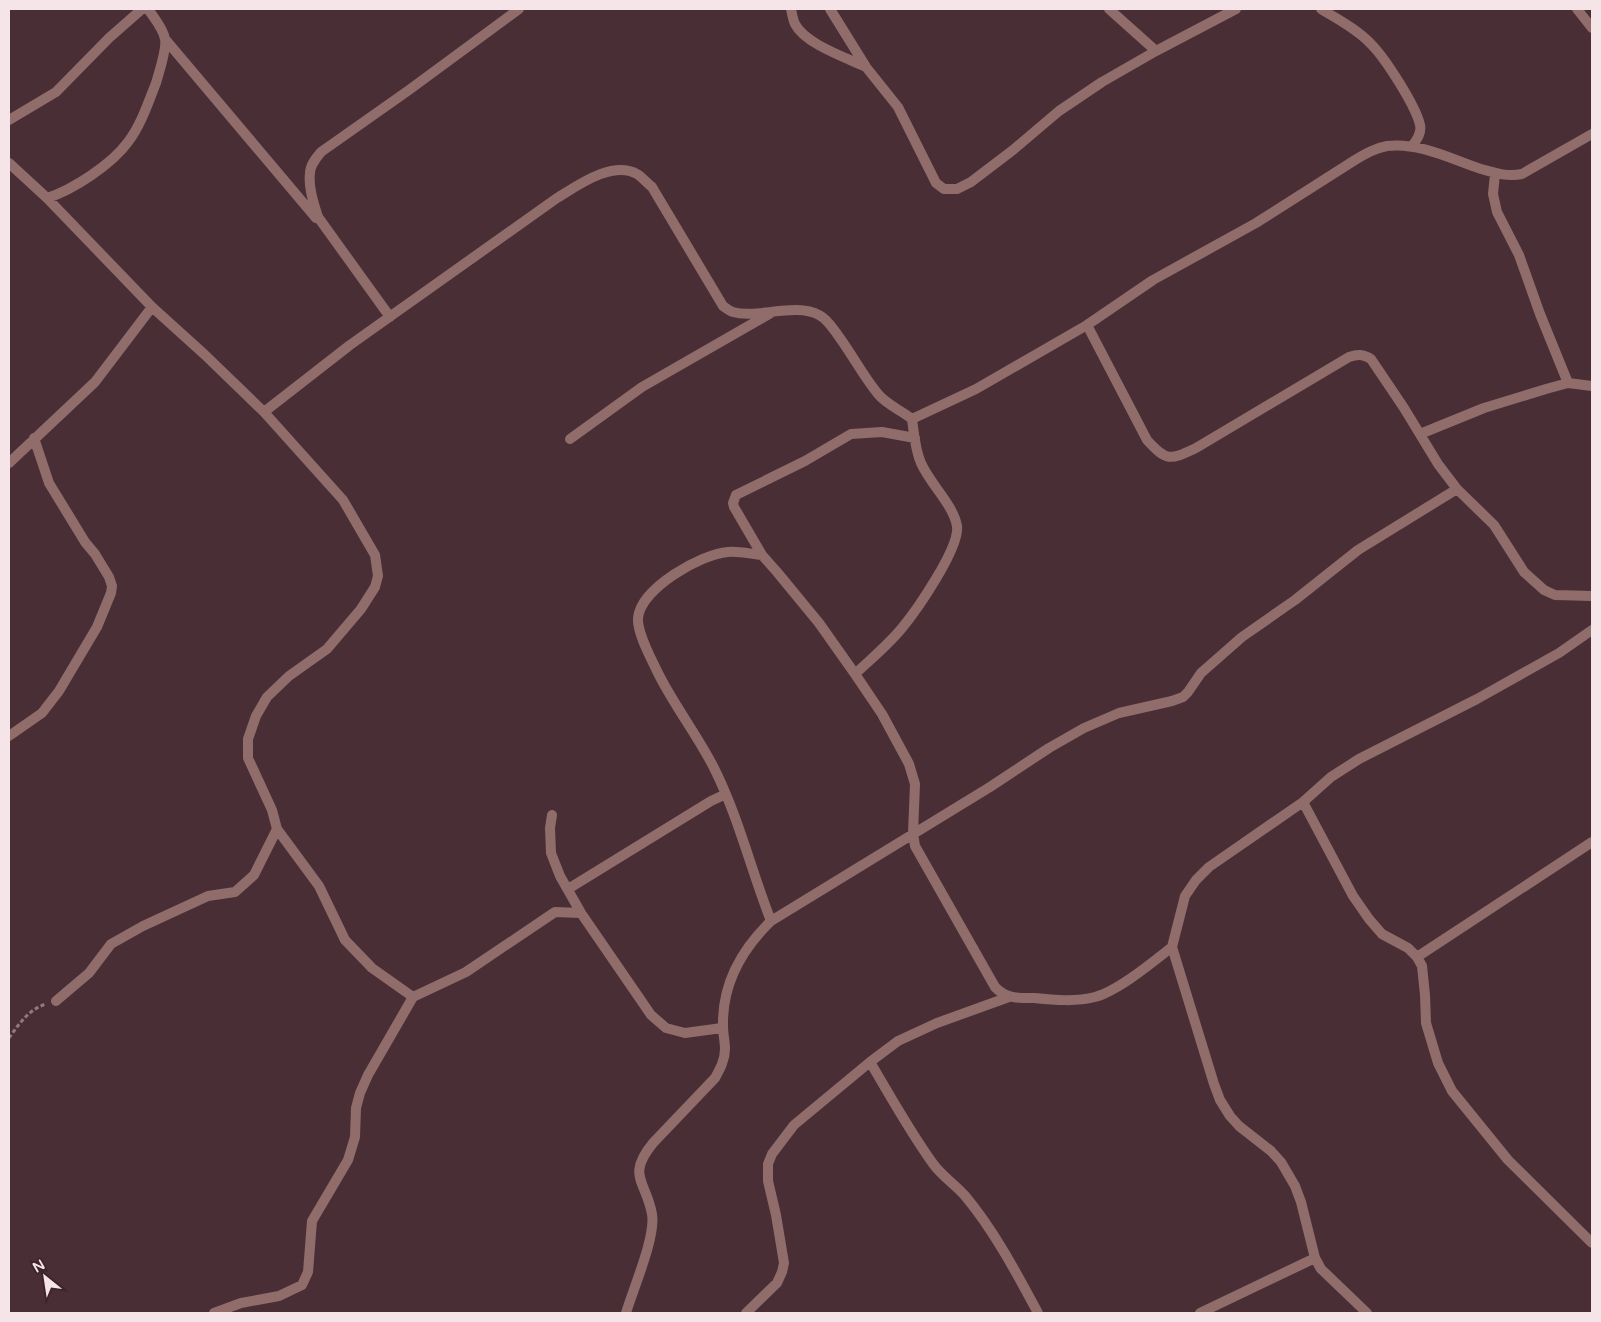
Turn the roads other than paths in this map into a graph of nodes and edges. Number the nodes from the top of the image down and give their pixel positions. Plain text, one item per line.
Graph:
1 (142, 9) edge
2 (148, 9) edge
3 (519, 9) edge
4 (791, 9) edge
5 (830, 9) edge
6 (1109, 9) edge
7 (1236, 9) edge
8 (1320, 9) edge
9 (1577, 9) edge
10 (1592, 28) edge
11 (165, 40) junction
12 (1156, 50) junction
13 (866, 67) junction
14 (9, 120) edge
15 (1592, 134) edge
16 (1412, 146) junction
17 (9, 163) edge
18 (1495, 174) junction
19 (47, 198) junction
20 (325, 228) junction
21 (152, 307) junction
22 (774, 311) junction
23 (390, 318) junction
24 (1087, 325) junction
25 (1568, 383) junction
26 (1592, 386) edge
27 (264, 412) junction
28 (912, 419) junction
29 (1420, 434) junction
30 (34, 438) junction
31 (915, 438) junction
32 (570, 439) dead end
33 (9, 462) edge
34 (1457, 489) junction
35 (762, 555) junction
36 (1592, 596) edge
37 (1592, 630) edge
38 (855, 674) junction
39 (9, 736) edge
40 (726, 794) junction
41 (1303, 802) junction
42 (552, 815) dead end
43 (277, 828) junction
44 (913, 834) junction
45 (1592, 842) edge
46 (568, 889) junction
47 (581, 912) junction
48 (771, 921) junction
49 (1172, 947) junction
50 (1417, 956) junction
51 (413, 997) junction
52 (1009, 997) junction
53 (56, 1001) road end
54 (722, 1028) junction
55 (870, 1062) junction
56 (1592, 1243) edge
57 (1314, 1258) junction
58 (214, 1313) edge
59 (626, 1313) edge
60 (746, 1313) edge
61 (1038, 1313) edge
62 (1200, 1313) edge
63 (1367, 1313) edge

1 - 14 street
2 - 11 street
3 - 20 street
4 - 13 street
5 - 13 street
6 - 12 street
7 - 12 street
8 - 16 street
9 - 10 street
11 - 19 street
11 - 20 street
12 - 13 street
15 - 18 street
16 - 18 street
16 - 24 street
17 - 19 street
18 - 25 street
19 - 21 street
20 - 23 street
21 - 27 street
21 - 30 street
22 - 23 street
22 - 28 street
22 - 32 street
23 - 27 street
24 - 28 street
24 - 29 street
25 - 26 street
25 - 29 street
27 - 43 street
28 - 31 street
29 - 34 street
30 - 33 street
30 - 39 street
31 - 35 street
31 - 38 street
34 - 36 street
34 - 44 street
35 - 38 street
35 - 40 street
37 - 41 street
38 - 44 street
40 - 46 street
40 - 48 street
41 - 49 street
41 - 50 street
42 - 46 street
43 - 51 street
43 - 53 street
44 - 48 street
44 - 52 street
45 - 50 street
46 - 47 street
47 - 51 street
47 - 54 street
48 - 54 street
49 - 52 street
49 - 57 street
50 - 56 street
51 - 58 street
52 - 55 street
54 - 59 street
55 - 60 street
55 - 61 street
57 - 62 street
57 - 63 street

